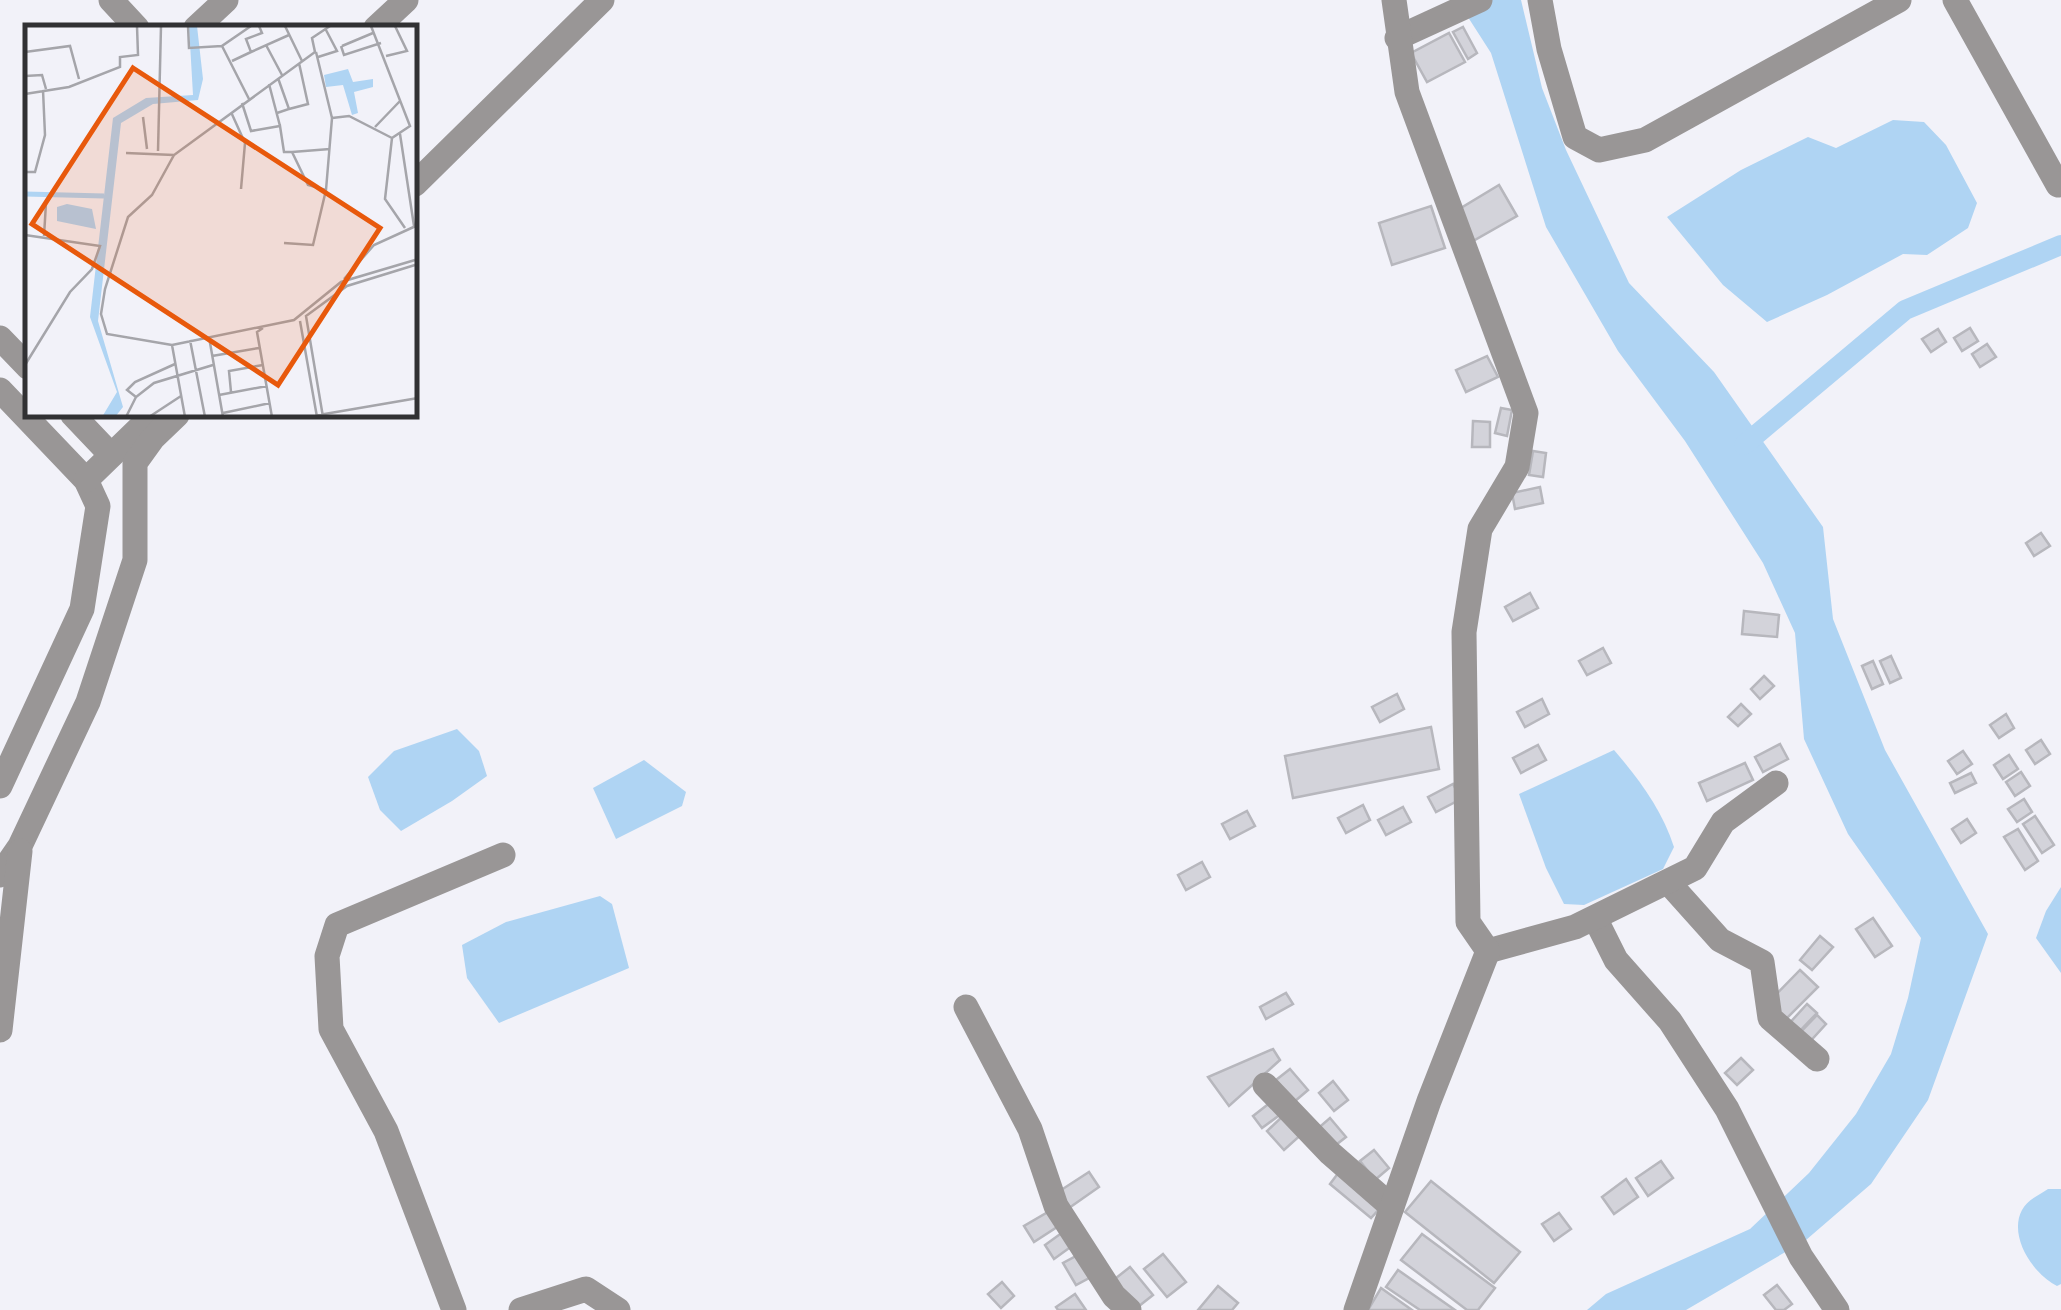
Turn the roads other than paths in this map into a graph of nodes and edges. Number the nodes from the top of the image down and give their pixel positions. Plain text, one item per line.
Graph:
1 (111, 0) edge
2 (226, 0) edge
3 (406, 0) edge
4 (1394, 0) edge
5 (1480, 0) edge
6 (1540, 0) edge
7 (1899, 0) edge
8 (1955, 0) edge
9 (587, 5) edge
10 (133, 25) edge
11 (199, 25) edge
12 (379, 25) edge
13 (1397, 38) junction
14 (418, 181) edge
15 (2058, 185) dead end
16 (0, 338) edge
17 (25, 364) edge
18 (0, 390) edge
19 (25, 416) edge
20 (27, 418) edge
21 (75, 418) edge
22 (150, 418) edge
23 (174, 418) edge
24 (110, 455) junction
25 (86, 480) junction
26 (1776, 783) dead end
27 (0, 786) edge
28 (20, 846) junction
29 (504, 855) dead end
30 (0, 875) edge
31 (1668, 882) junction
32 (1595, 918) junction
33 (1488, 952) junction
34 (966, 1007) dead end
35 (0, 1030) edge
36 (1817, 1058) dead end
37 (1265, 1084) dead end
38 (1392, 1207) junction
39 (454, 1310) edge
40 (521, 1310) edge
41 (618, 1310) edge
42 (1129, 1310) edge
43 (1356, 1310) edge
44 (1837, 1310) edge

1 - 10 street
2 - 11 street
3 - 12 street
4 - 13 street
5 - 13 street
6 - 7 street
8 - 15 street
9 - 14 street
13 - 33 street
16 - 17 street
18 - 19 street
20 - 25 street
21 - 24 street
22 - 24 street
23 - 28 street
24 - 25 street
25 - 27 street
26 - 31 street
28 - 30 street
28 - 35 street
29 - 39 street
31 - 32 street
31 - 36 street
32 - 33 street
32 - 44 street
33 - 38 street
34 - 42 street
37 - 38 street
38 - 43 street
40 - 41 street

